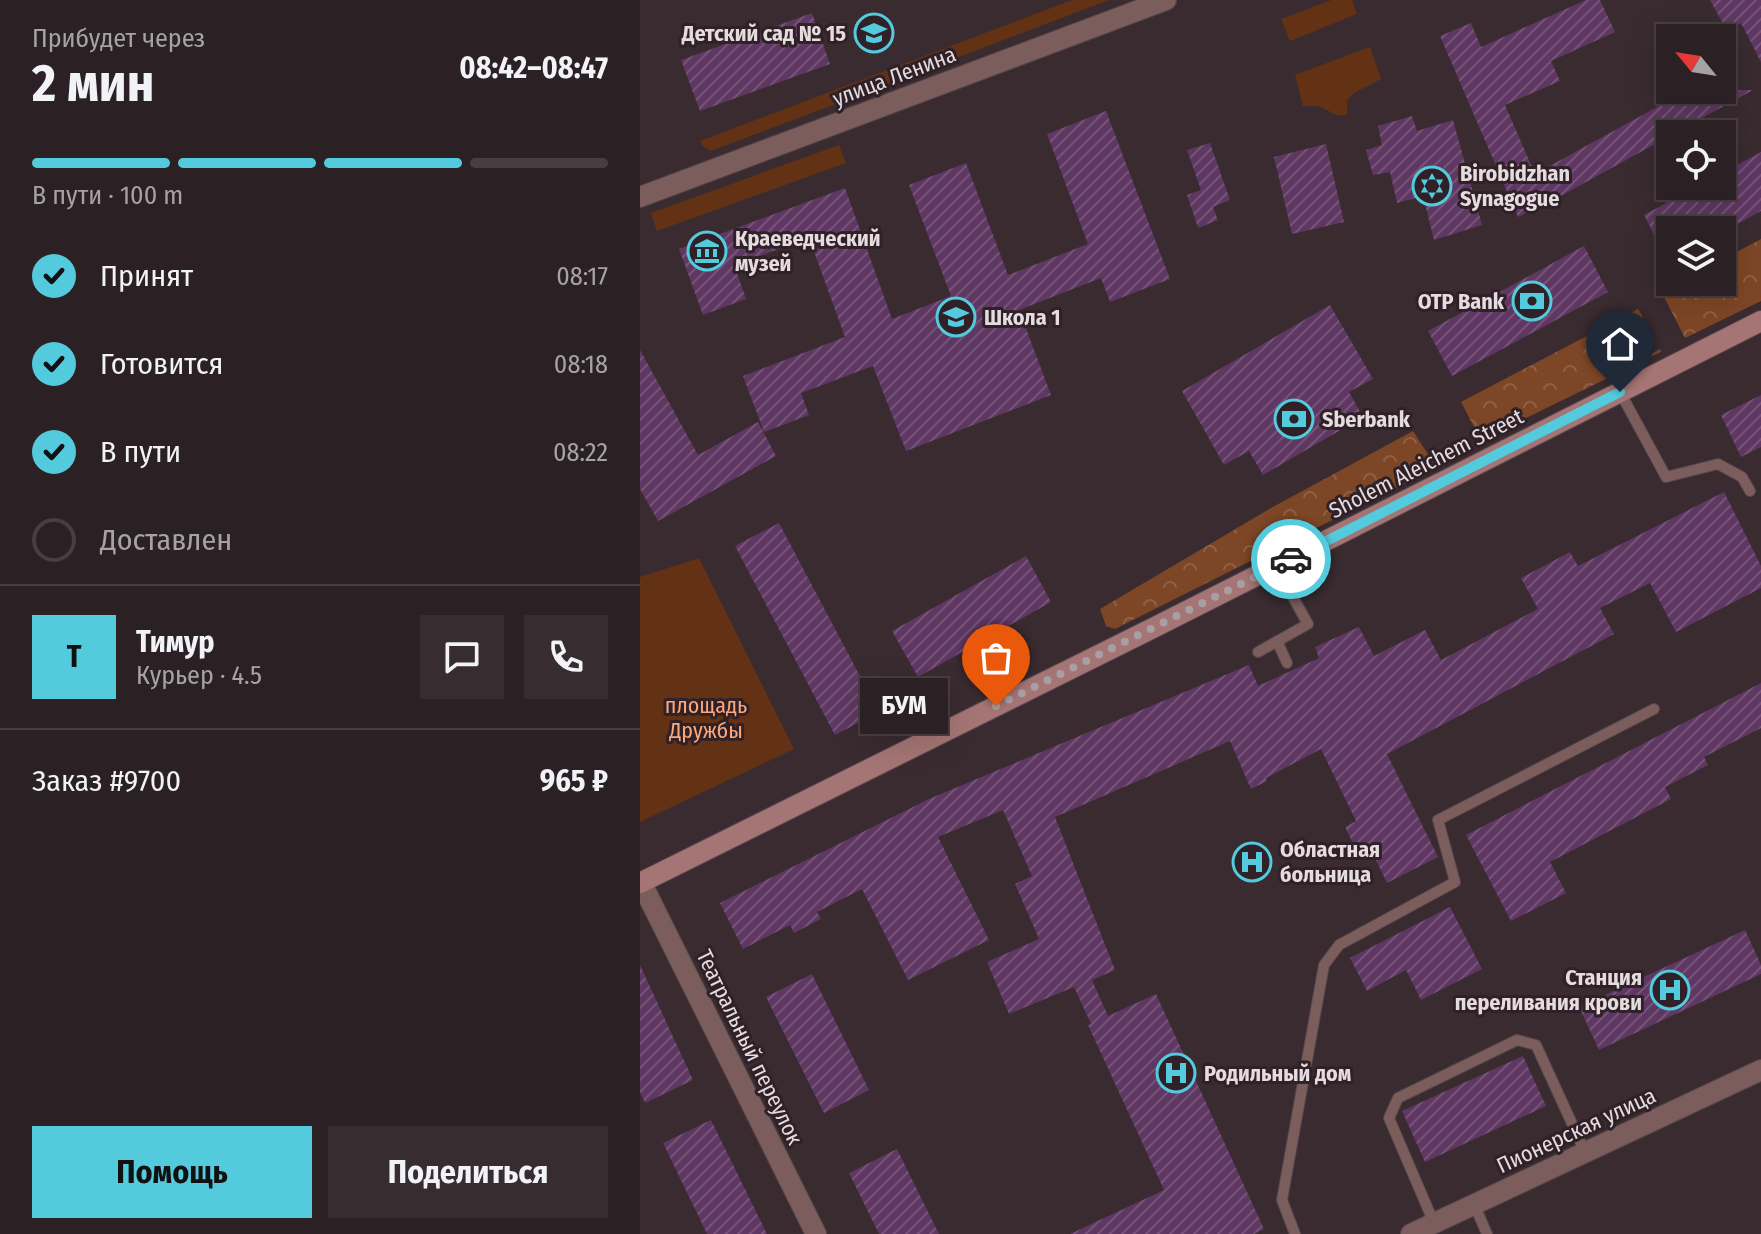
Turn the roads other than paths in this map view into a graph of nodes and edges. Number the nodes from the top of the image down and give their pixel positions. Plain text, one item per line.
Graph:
1 (1166, 0) edge
2 (640, 197) edge
3 (1761, 321) edge
4 (1620, 392) junction
5 (1750, 491) dead end
6 (1276, 567) junction
7 (1277, 641) junction
8 (1258, 652) dead end
9 (1287, 663) dead end
10 (1654, 709) dead end
11 (641, 882) edge
12 (1761, 1070) edge
13 (1585, 1152) junction
14 (1474, 1204) junction
15 (1434, 1223) junction
16 (816, 1234) edge
17 (1295, 1234) edge
18 (1411, 1234) edge
19 (1487, 1234) edge

1 - 2 street, улица Ленина
3 - 4 main road, Sholem Aleichem Street
4 - 5 lane
4 - 6 main road, Sholem Aleichem Street
6 - 7 lane
6 - 11 main road, Sholem Aleichem Street
7 - 8 lane
7 - 9 lane
10 - 17 lane
11 - 16 street, Театральный переулок
12 - 13 street, Пионерская улица
13 - 14 street, Пионерская улица
13 - 15 lane
14 - 15 street, Пионерская улица
14 - 19 lane
15 - 18 street, Пионерская улица

